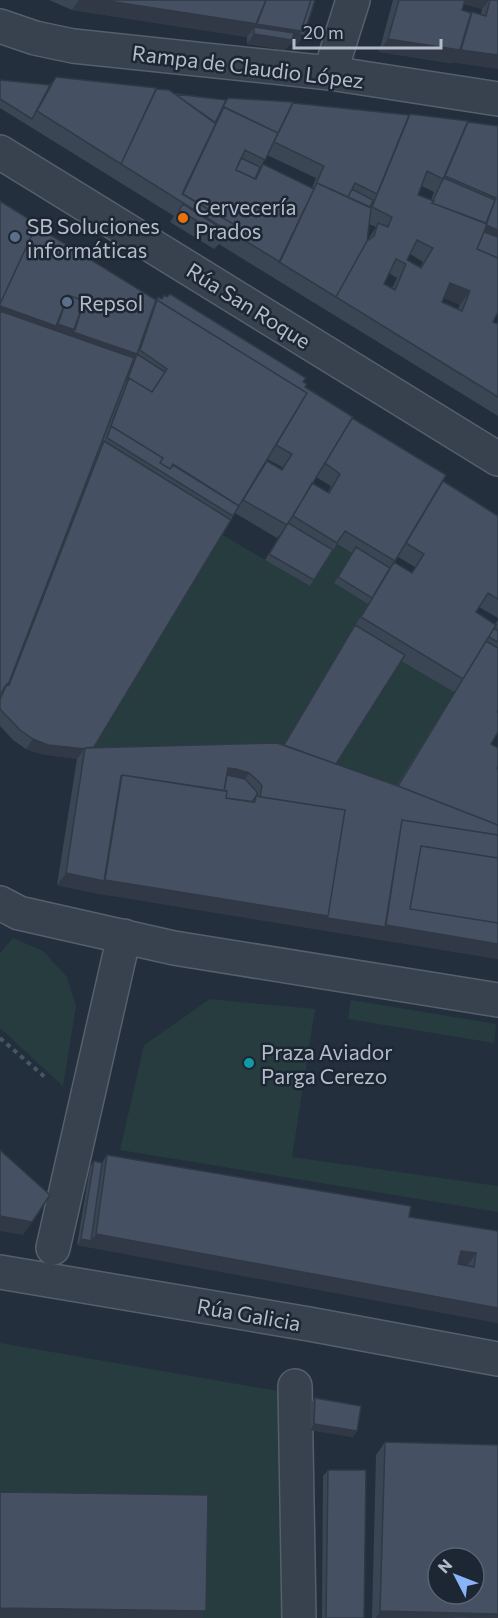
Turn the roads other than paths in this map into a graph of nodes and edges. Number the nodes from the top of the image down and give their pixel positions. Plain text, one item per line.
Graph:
1 (353, 0) edge
2 (0, 26) edge
3 (330, 74) junction
4 (498, 99) edge
5 (0, 153) edge
6 (498, 459) edge
7 (0, 903) edge
8 (124, 936) junction
9 (498, 1000) edge
10 (53, 1248) dead end
11 (0, 1272) edge
12 (498, 1359) edge
13 (295, 1386) dead end
14 (299, 1618) edge

1 - 3 street
2 - 3 street, Rampa de Claudio López
3 - 4 street, Rampa de Claudio López
5 - 6 street, Rúa San Roque
7 - 8 street
8 - 9 street
8 - 10 street
11 - 12 street, Rúa Galicia
13 - 14 street

